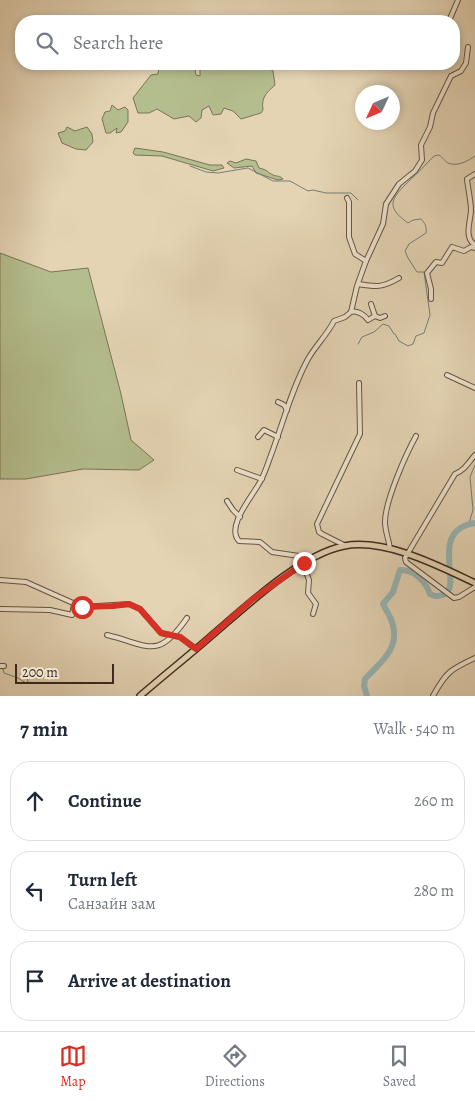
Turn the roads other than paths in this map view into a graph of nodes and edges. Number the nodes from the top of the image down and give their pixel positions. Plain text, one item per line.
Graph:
1 (458, 0) edge
2 (452, 15) edge
3 (468, 47) dead end
4 (475, 174) edge
5 (347, 198) dead end
6 (475, 247) edge
7 (366, 261) junction
8 (399, 278) dead end
9 (358, 284) junction
10 (431, 299) dead end
11 (371, 304) dead end
12 (351, 312) junction
13 (375, 316) junction
14 (385, 316) dead end
15 (448, 375) dead end
16 (359, 383) dead end
17 (475, 388) edge
18 (278, 402) dead end
19 (287, 410) junction
20 (416, 436) dead end
21 (258, 437) dead end
22 (278, 437) junction
23 (475, 455) edge
24 (237, 470) dead end
25 (262, 479) junction
26 (227, 501) dead end
27 (240, 517) junction
28 (346, 546) junction
29 (390, 549) junction
30 (406, 554) junction
31 (303, 563) junction
32 (0, 580) edge
33 (475, 582) edge
34 (475, 587) edge
35 (74, 604) junction
36 (1, 609) edge
37 (313, 614) dead end
38 (187, 618) dead end
39 (107, 635) dead end
40 (175, 636) junction
41 (196, 649) junction
42 (475, 658) edge
43 (140, 696) edge
44 (433, 696) edge

1 - 2 street
3 - 7 street
4 - 6 street
5 - 7 street
6 - 10 street
7 - 9 street
8 - 9 street
9 - 12 street
11 - 13 street
12 - 13 street
12 - 19 street
13 - 14 street
15 - 17 street
16 - 28 street
18 - 19 street
19 - 22 street
20 - 29 street
21 - 22 street
22 - 25 street
23 - 30 street
24 - 25 street
25 - 27 street
26 - 27 street
27 - 31 street
28 - 29 main road
28 - 31 main road
29 - 30 main road
30 - 33 main road
30 - 34 street
31 - 37 street
31 - 41 main road
32 - 35 street
35 - 36 street
35 - 40 street
38 - 40 street
39 - 40 street
40 - 41 street
41 - 43 main road
42 - 44 street

